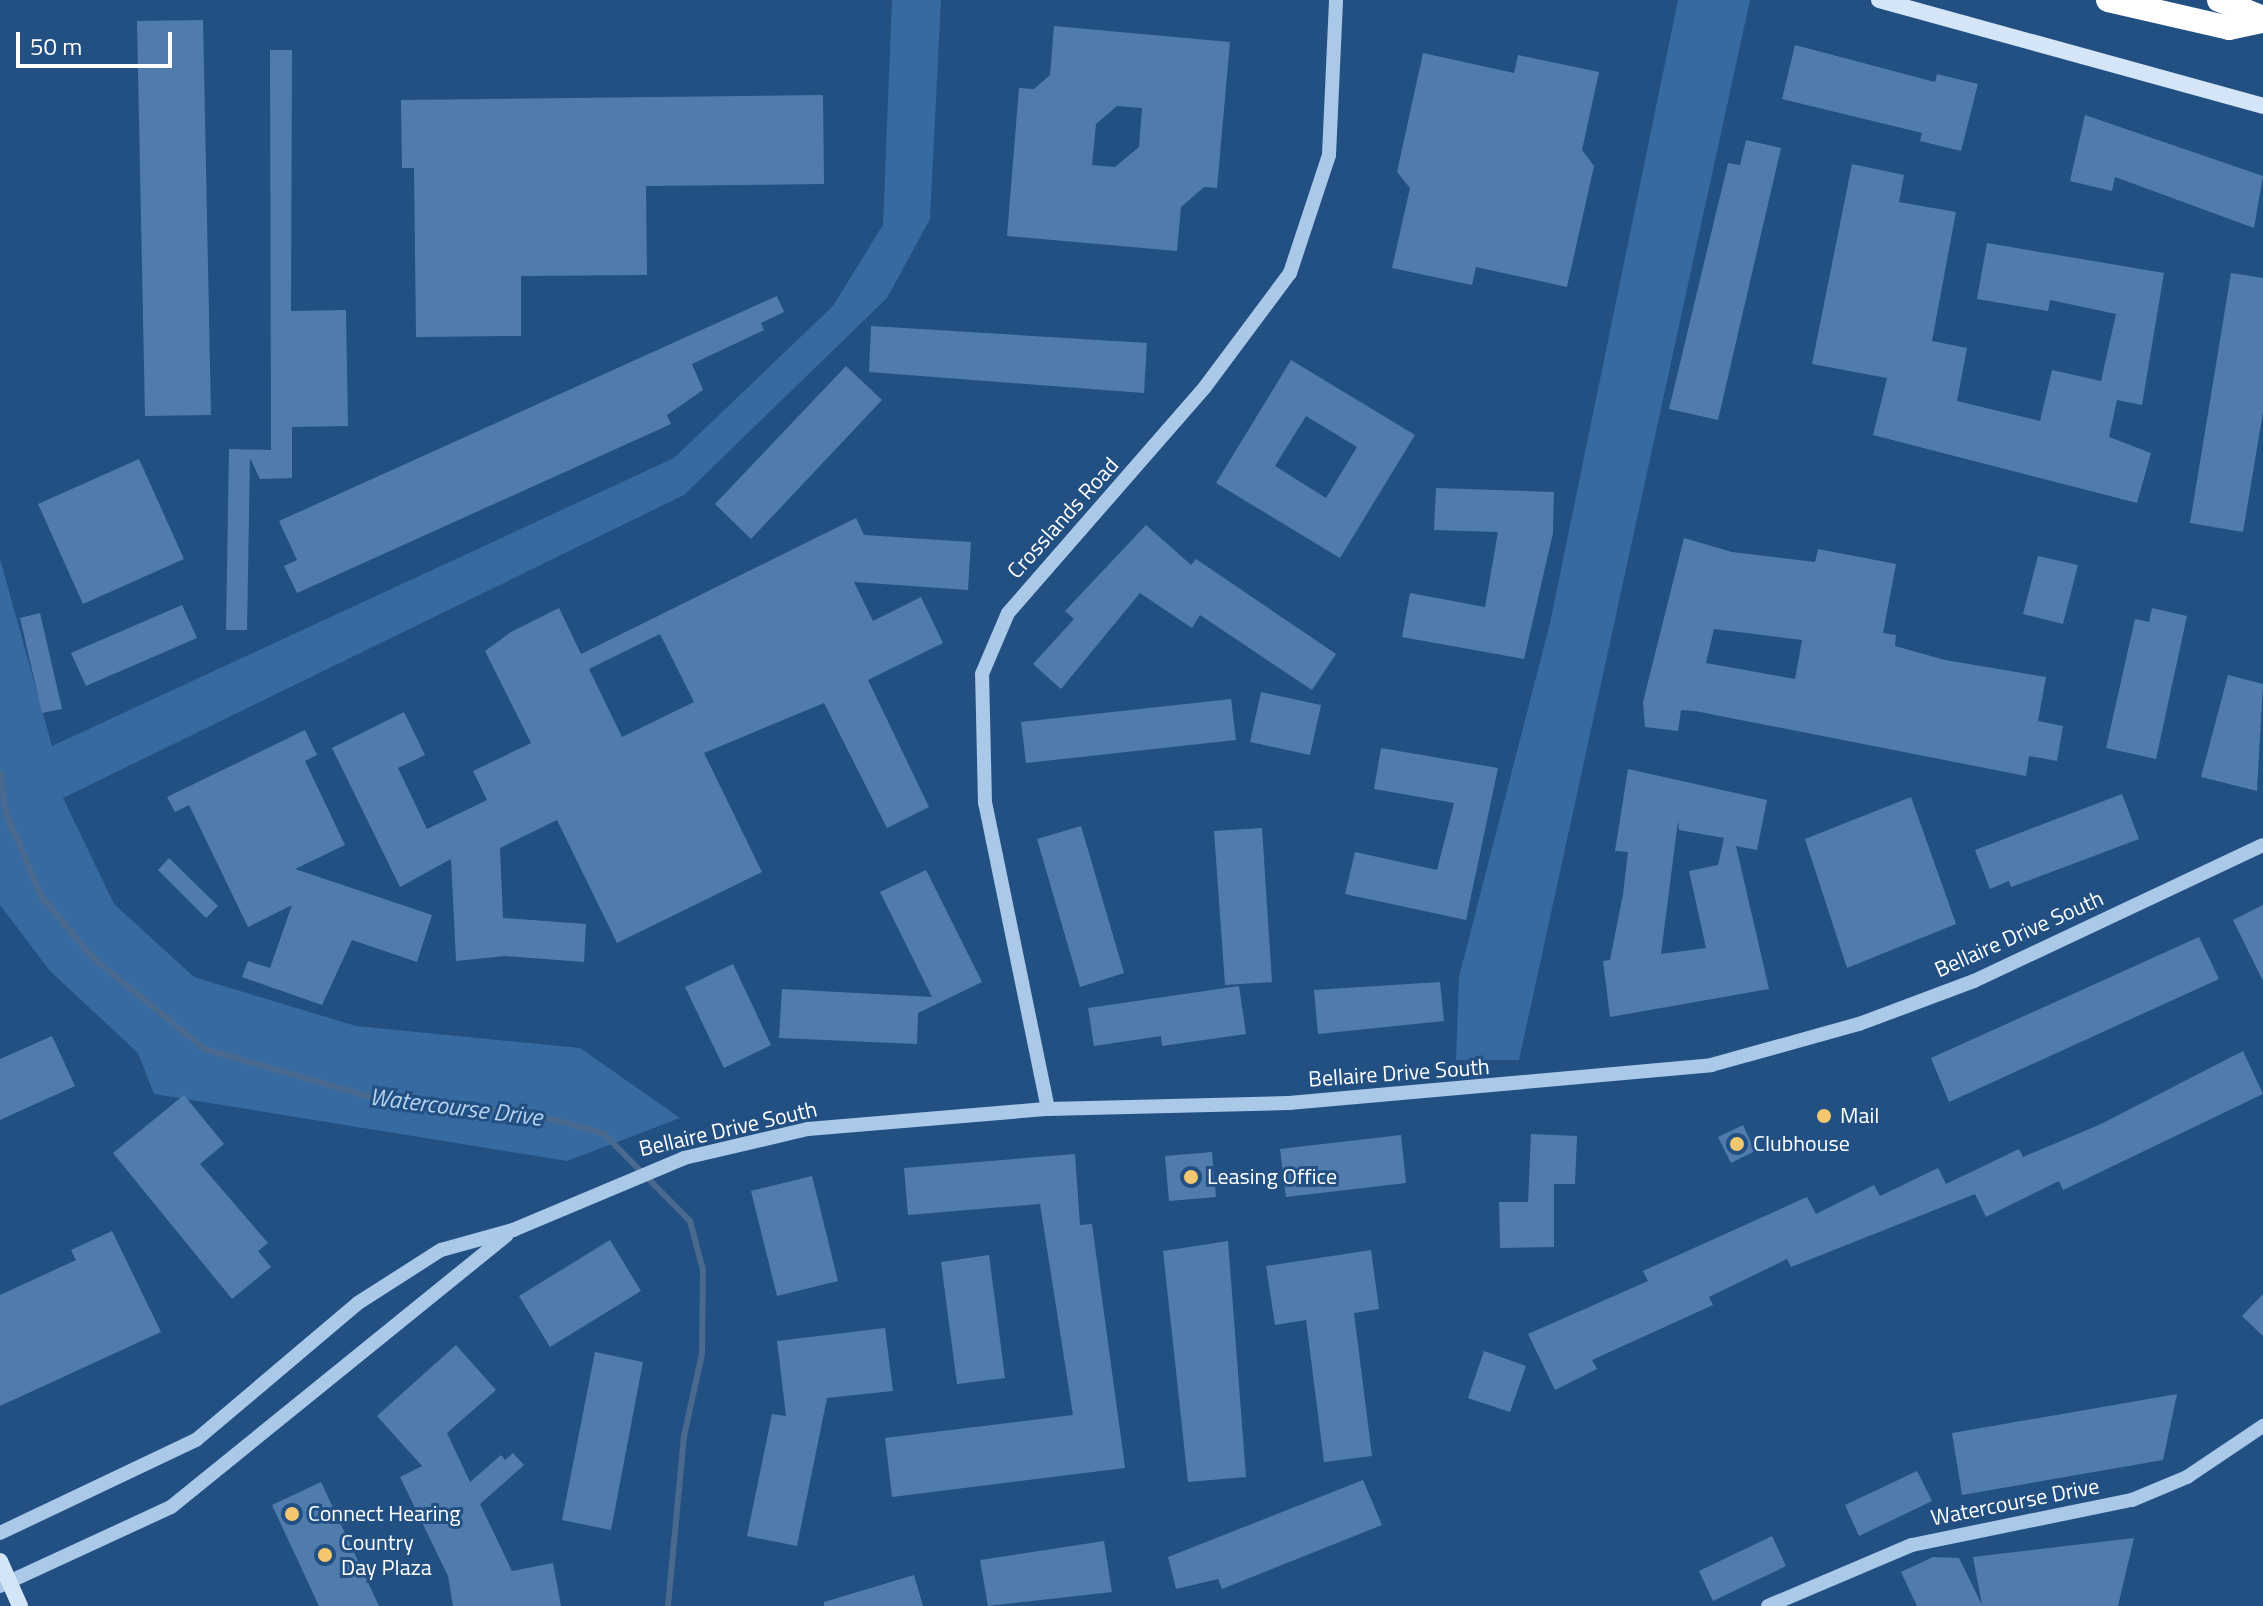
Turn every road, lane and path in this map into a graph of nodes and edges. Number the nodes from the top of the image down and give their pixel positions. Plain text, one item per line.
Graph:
1 (1336, 0) edge
2 (1879, 0) edge
3 (2108, 0) edge
4 (2219, 0) edge
5 (2263, 19) edge
6 (2263, 106) edge
7 (2263, 845) edge
8 (1048, 1109) junction
9 (513, 1230) junction
10 (2263, 1426) edge
11 (0, 1533) edge
12 (0, 1561) edge
13 (5, 1584) edge
14 (20, 1606) edge
15 (1768, 1606) edge

1 - 8 street, Crosslands Road
2 - 6 main road
3 - 5 highway
4 - 5 highway
7 - 8 street, Bellaire Drive South
8 - 9 street, Bellaire Drive South
9 - 11 street, Bellaire Drive South
9 - 13 street, Bellaire Drive South
10 - 15 street, Watercourse Drive
12 - 13 main road
13 - 14 main road

